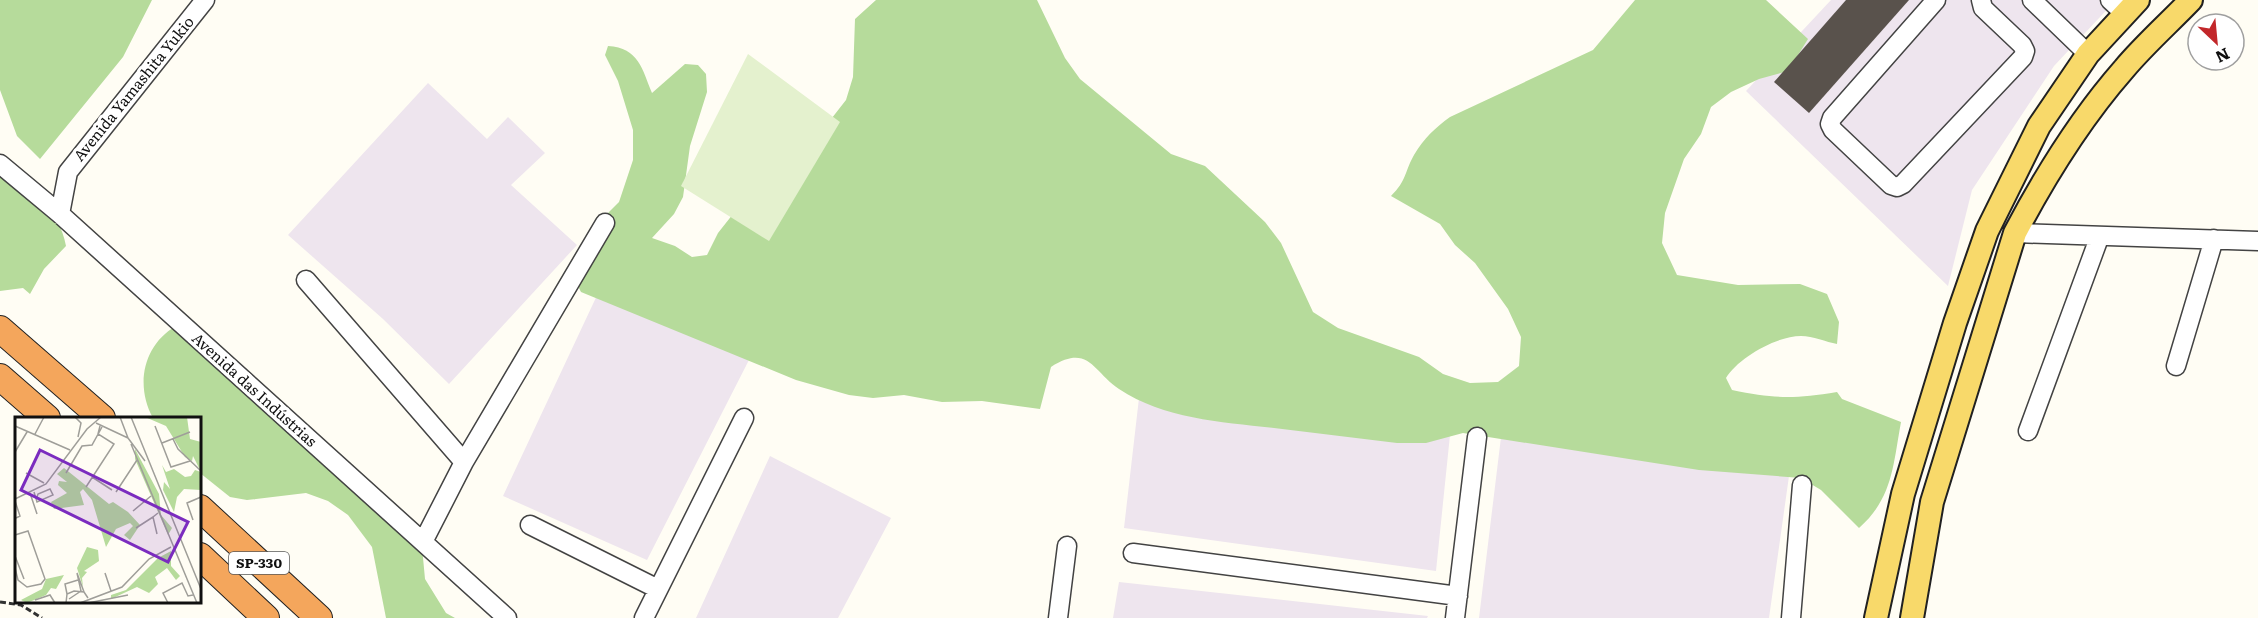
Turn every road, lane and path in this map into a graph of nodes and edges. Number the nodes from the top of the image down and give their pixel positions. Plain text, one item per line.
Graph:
1 (205, 0) edge
2 (1936, 0) edge
3 (1981, 0) edge
4 (2032, 0) edge
5 (2191, 0) edge
6 (2124, 5) edge
7 (2088, 54) junction
8 (0, 164) edge
9 (60, 214) junction
10 (604, 223) dead end
11 (2015, 233) junction
12 (2099, 238) junction
13 (2214, 239) junction
14 (2258, 241) edge
15 (306, 280) dead end
16 (0, 329) edge
17 (2175, 366) dead end
18 (0, 377) edge
19 (46, 417) edge
20 (101, 417) edge
21 (744, 418) dead end
22 (2028, 431) dead end
23 (1477, 437) dead end
24 (464, 462) junction
25 (1802, 485) dead end
26 (201, 508) edge
27 (530, 525) dead end
28 (423, 543) junction
29 (1067, 546) dead end
30 (1133, 553) dead end
31 (201, 557) edge
32 (658, 589) junction
33 (1458, 596) junction
34 (0, 602) edge
35 (42, 618) edge
36 (266, 618) edge
37 (319, 618) edge
38 (507, 618) edge
39 (644, 618) edge
40 (1058, 618) edge
41 (1455, 618) edge
42 (1791, 618) edge
43 (1876, 618) edge
44 (1912, 618) edge

1 - 9 street, Avenida Yamashita Yukio
2 - 3 street
4 - 7 street
5 - 11 main road
6 - 7 main road
7 - 43 main road
8 - 9 street, Avenida das Indústrias
9 - 28 street, Avenida das Indústrias
10 - 24 street
11 - 12 street
11 - 44 main road
12 - 13 street
12 - 22 street
13 - 14 street
13 - 17 street
15 - 24 street
16 - 20 highway
18 - 19 highway
21 - 32 street
23 - 33 street
24 - 28 street
25 - 42 street
26 - 37 highway, SP-330
27 - 32 street
28 - 38 street, Avenida das Indústrias
29 - 40 street
30 - 33 street
31 - 36 highway, SP-330
32 - 39 street
33 - 41 street
34 - 35 path

